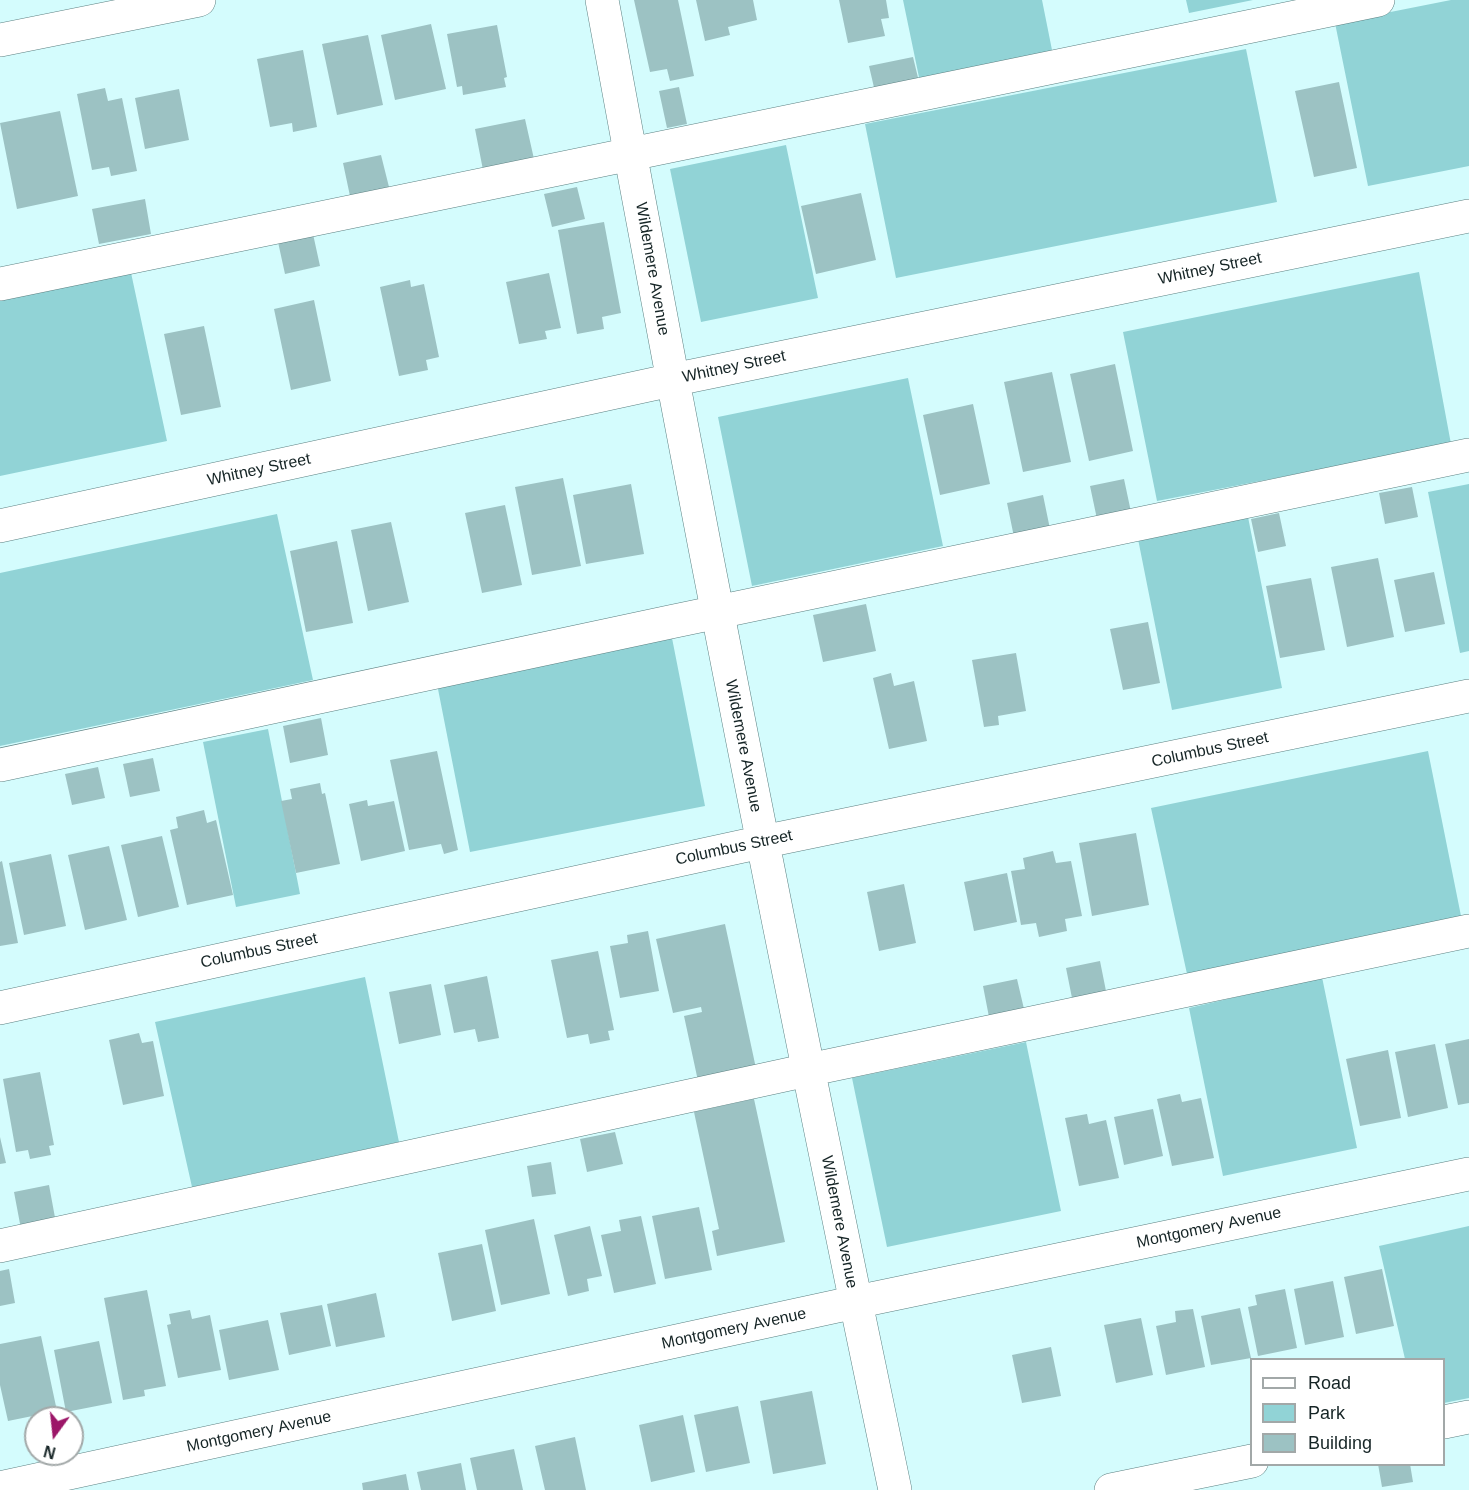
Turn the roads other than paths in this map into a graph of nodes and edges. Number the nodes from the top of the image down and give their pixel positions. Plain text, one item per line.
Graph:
1 (199, 0) edge
2 (602, 0) edge
3 (1378, 0) edge
4 (0, 40) edge
5 (631, 154) junction
6 (1469, 216) edge
7 (0, 284) edge
8 (672, 380) junction
9 (1469, 455) edge
10 (0, 526) edge
11 (717, 612) junction
12 (1469, 696) edge
13 (0, 765) edge
14 (762, 842) junction
15 (1469, 931) edge
16 (0, 1008) edge
17 (808, 1070) junction
18 (1469, 1174) edge
19 (0, 1246) edge
20 (855, 1302) junction
21 (1469, 1417) edge
22 (1445, 1422) edge
23 (1250, 1461) edge
24 (0, 1488) edge
25 (895, 1490) edge
26 (1112, 1490) edge

1 - 4 street
2 - 5 street, Wildemere Avenue
3 - 5 street
5 - 7 street
5 - 8 street, Wildemere Avenue
6 - 8 street, Whitney Street
8 - 10 street, Whitney Street
8 - 11 street, Wildemere Avenue
9 - 11 street
11 - 13 street
11 - 14 street, Wildemere Avenue
12 - 14 street, Columbus Street
14 - 16 street, Columbus Street
14 - 17 street, Wildemere Avenue
15 - 17 street
17 - 19 street
17 - 20 street, Wildemere Avenue
18 - 20 street, Montgomery Avenue
20 - 24 street, Montgomery Avenue
20 - 25 street, Wildemere Avenue
21 - 22 street
23 - 26 street

